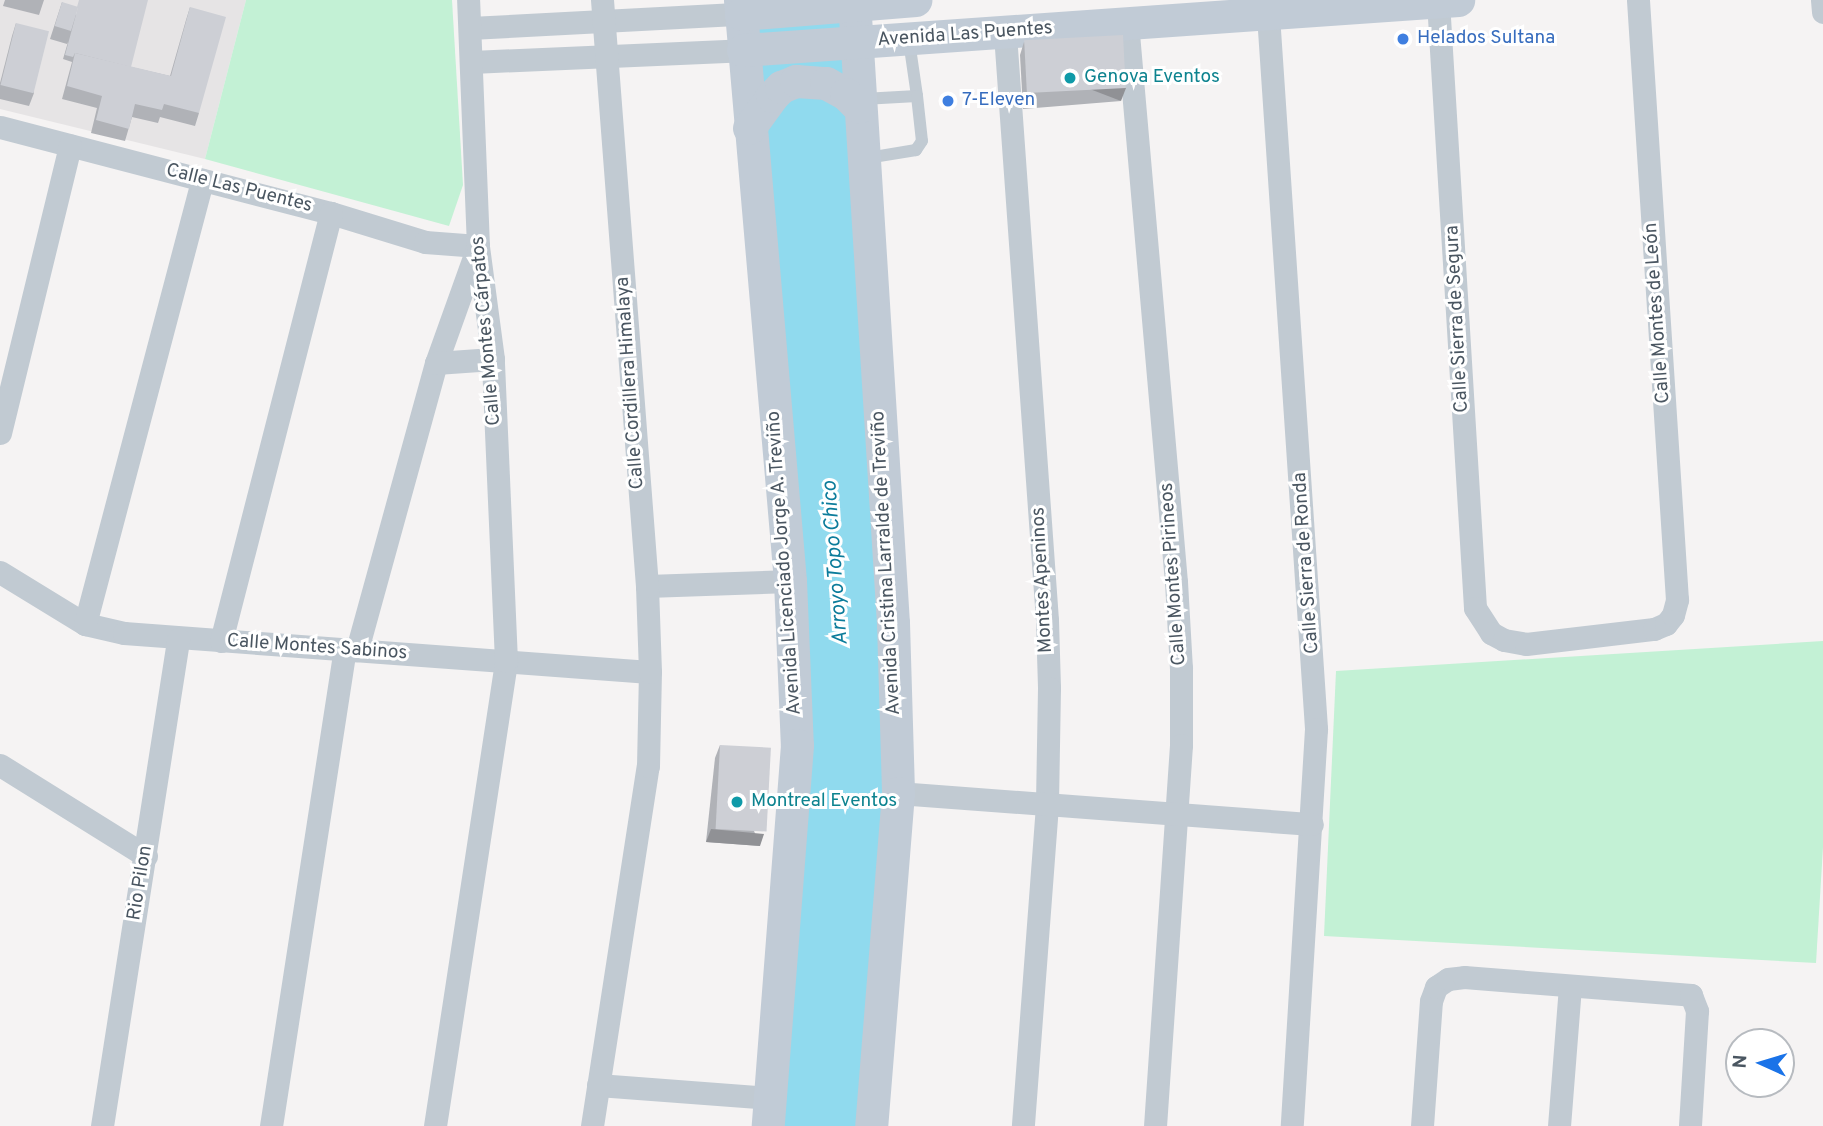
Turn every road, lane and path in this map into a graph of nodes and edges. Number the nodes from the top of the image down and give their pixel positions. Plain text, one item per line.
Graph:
1 (468, 0) edge
2 (915, 0) edge
3 (1638, 0) edge
4 (1822, 0) edge
5 (1448, 1) edge
6 (850, 4) edge
7 (1267, 7) edge
8 (749, 9) edge
9 (602, 10) edge
10 (1823, 12) edge
11 (1127, 22) junction
12 (470, 28) junction
13 (1005, 34) junction
14 (909, 40) junction
15 (850, 43) junction
16 (756, 49) junction
17 (606, 55) junction
18 (472, 62) junction
19 (916, 96) junction
20 (855, 100) junction
21 (0, 127) edge
22 (749, 128) junction
23 (70, 145) junction
24 (863, 158) junction
25 (202, 180) junction
26 (331, 213) junction
27 (478, 246) junction
28 (493, 359) junction
29 (436, 363) junction
30 (0, 433) edge
31 (0, 572) edge
32 (790, 581) junction
33 (647, 586) junction
34 (85, 624) junction
35 (1490, 633) joint
36 (178, 639) junction
37 (221, 641) junction
38 (351, 649) junction
39 (506, 661) junction
40 (650, 672) junction
41 (0, 765) edge
42 (898, 793) junction
43 (1047, 805) junction
44 (1177, 815) junction
45 (1312, 824) junction
46 (146, 856) junction
47 (1570, 986) junction
48 (598, 1085) junction
49 (769, 1112) edge
50 (102, 1126) edge
51 (271, 1126) edge
52 (435, 1126) edge
53 (592, 1126) edge
54 (871, 1126) edge
55 (1023, 1126) edge
56 (1155, 1126) edge
57 (1292, 1126) edge
58 (1422, 1126) edge
59 (1559, 1126) edge
60 (1690, 1126) edge

1 - 12 street, Calle Montes Cárpatos
2 - 6 main road, Avenida Las Puentes
3 - 35 street, Calle Montes de León
4 - 10 street
5 - 7 main road, Avenida Las Puentes
5 - 35 street, Calle Sierra de Segura
6 - 8 main road, Avenida Las Puentes
6 - 15 main road, Avenida Cristina Larralde de Treviño
7 - 11 main road, Avenida Las Puentes
7 - 45 street, Calle Sierra de Ronda
8 - 9 street, Avenida Las Puentes
8 - 16 main road, Avenida Licenciado Jorge A. Treviño
9 - 12 street, Avenida Las Puentes
9 - 17 street, Calle Cordillera Himalaya
11 - 13 main road, Avenida Las Puentes
11 - 44 street, Calle Montes Pirineos
12 - 18 street, Calle Montes Cárpatos
13 - 14 main road, Avenida Las Puentes
13 - 43 street, Montes Apeninos
14 - 15 main road, Avenida Las Puentes
14 - 19 lane
15 - 16 main road, Avenida Las Puentes
15 - 20 main road, Avenida Cristina Larralde de Treviño
16 - 17 street, Avenida Las Puentes
16 - 22 main road, Avenida Licenciado Jorge A. Treviño
17 - 18 street, Avenida Las Puentes
17 - 33 street, Calle Cordillera Himalaya
18 - 27 street, Calle Montes Cárpatos
19 - 20 lane
19 - 24 lane
20 - 22 main road
20 - 24 main road, Avenida Cristina Larralde de Treviño
21 - 23 street, Calle Las Puentes
22 - 32 main road, Avenida Licenciado Jorge A. Treviño
23 - 25 street, Calle Las Puentes
23 - 30 street
24 - 42 main road, Avenida Cristina Larralde de Treviño
25 - 26 street, Calle Las Puentes
25 - 34 street
26 - 27 street, Calle Las Puentes
26 - 37 street
27 - 28 street, Calle Montes Cárpatos
27 - 29 street
28 - 29 street
28 - 39 street, Calle Montes Cárpatos
29 - 38 street
31 - 34 street, Calle Montes Sabinos
32 - 33 street
32 - 49 main road, Avenida Licenciado Jorge A. Treviño
33 - 40 street, Calle Cordillera Himalaya
34 - 36 street, Calle Montes Sabinos
36 - 37 street, Calle Montes Sabinos
36 - 46 street, Rio Pilon
37 - 38 street, Calle Montes Sabinos
38 - 39 street, Calle Montes Sabinos
38 - 51 street
39 - 40 street, Calle Montes Sabinos
39 - 52 street, Calle Montes Cárpatos
40 - 48 street, Calle Cordillera Himalaya
41 - 46 street
42 - 43 street
42 - 54 main road, Avenida Cristina Larralde de Treviño
43 - 44 street
43 - 55 street, Montes Apeninos
44 - 45 street
44 - 56 street, Calle Montes Pirineos
45 - 57 street, Calle Sierra de Ronda
46 - 50 street, Rio Pilon
47 - 58 street
47 - 59 street
47 - 60 street
48 - 49 street
48 - 53 street, Calle Cordillera Himalaya

